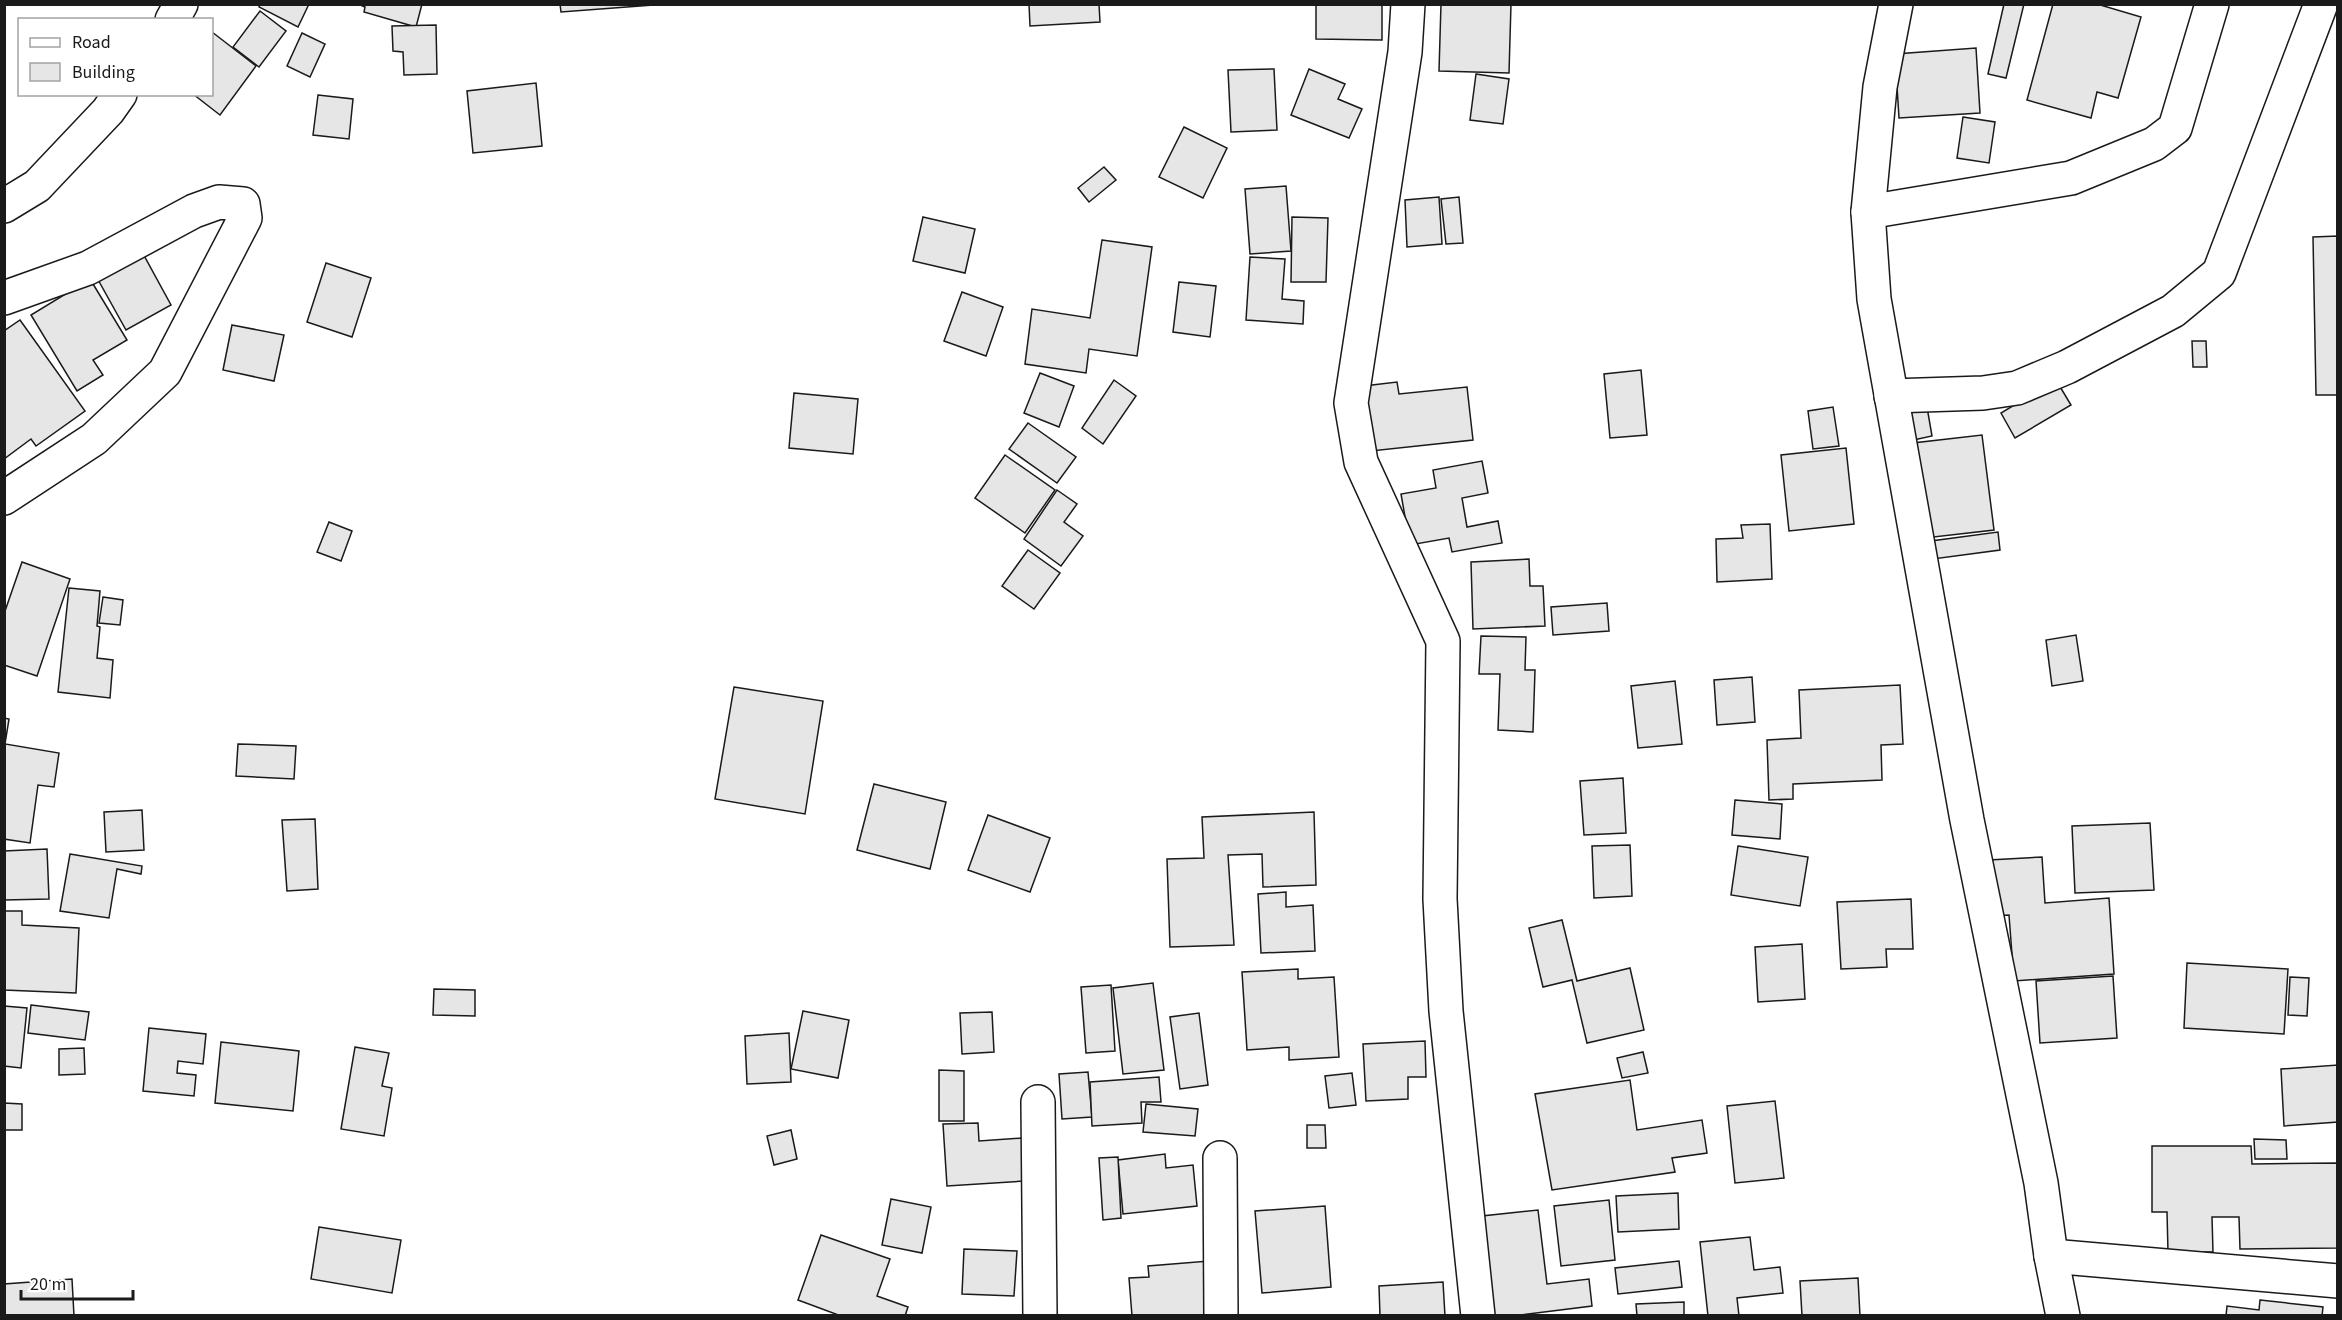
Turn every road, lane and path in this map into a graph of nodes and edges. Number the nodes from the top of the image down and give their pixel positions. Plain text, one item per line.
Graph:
1 (182, 4) edge
2 (1408, 4) edge
3 (1896, 4) edge
4 (2212, 4) edge
5 (2321, 4) edge
6 (173, 18) edge
7 (119, 96) edge
8 (4, 206) edge
9 (1868, 212) junction
10 (4, 298) edge
11 (1891, 396) junction
12 (4, 498) edge
13 (1038, 1102) dead end
14 (1220, 1158) dead end
15 (2051, 1256) junction
16 (2337, 1281) edge
17 (1040, 1316) edge
18 (1221, 1316) edge
19 (1478, 1316) edge
20 (2062, 1316) edge

1 - 6 street
2 - 19 street
3 - 9 street
4 - 9 street
5 - 11 street
7 - 8 street
9 - 11 street
10 - 12 street
11 - 15 street
13 - 17 street
14 - 18 street
15 - 16 street
15 - 20 street

